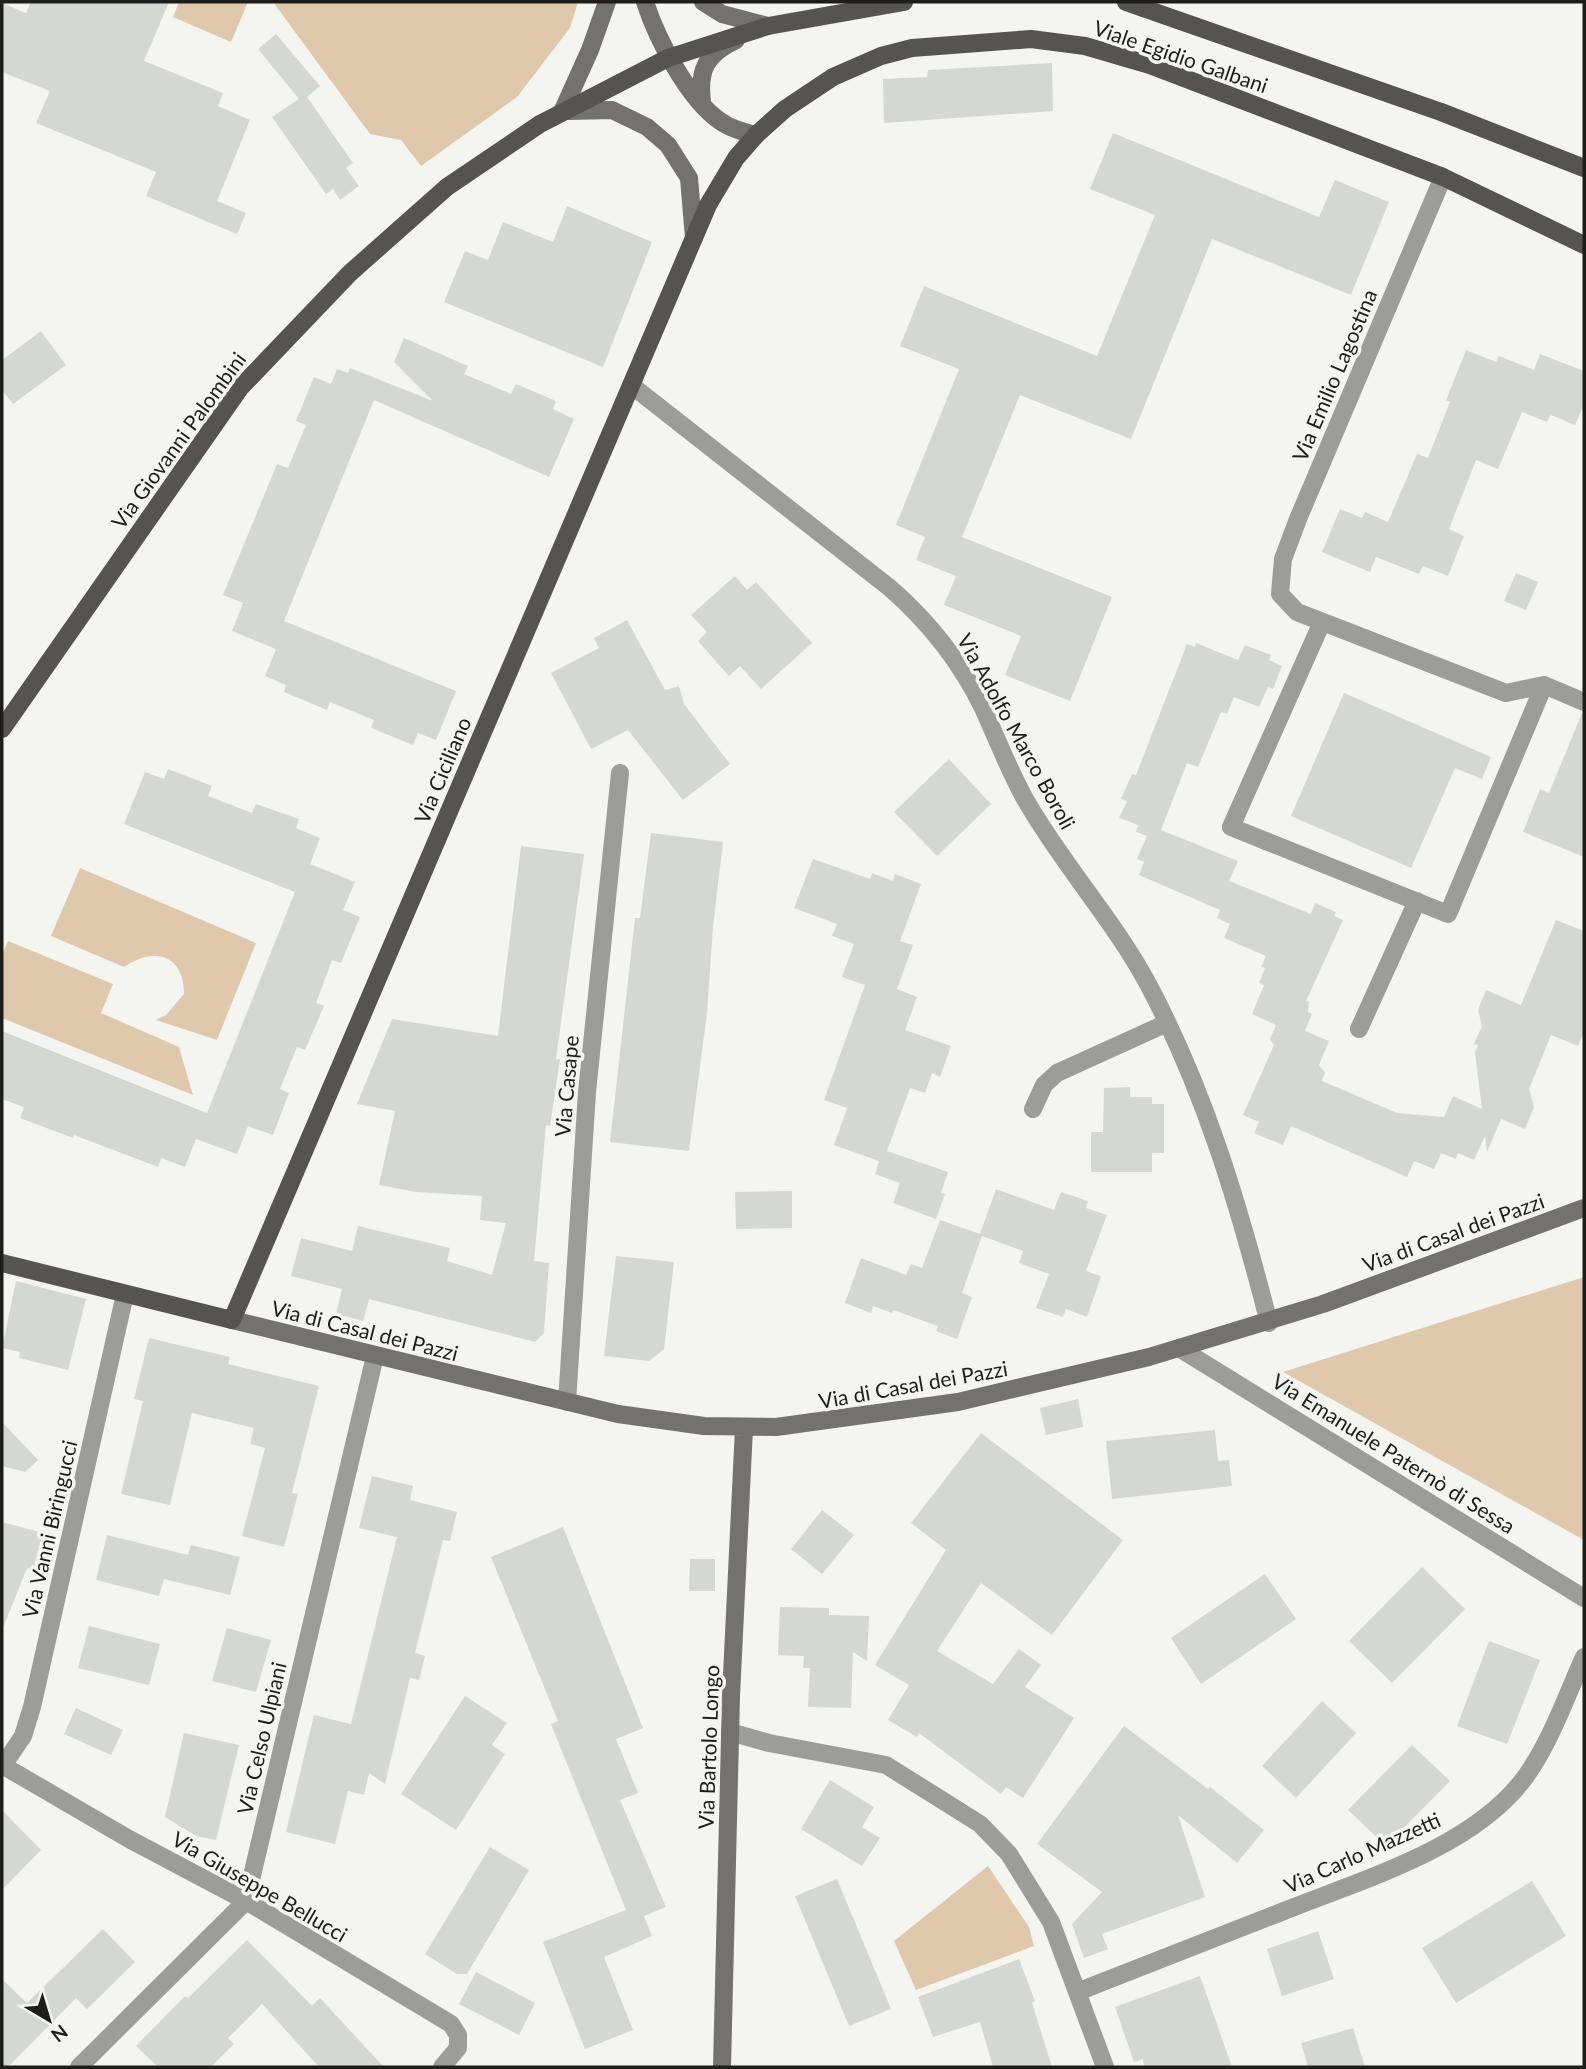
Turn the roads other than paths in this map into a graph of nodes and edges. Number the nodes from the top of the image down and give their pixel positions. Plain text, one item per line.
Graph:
1 (607, 2) edge
2 (645, 2) edge
3 (703, 2) edge
4 (904, 2) edge
5 (1126, 2) edge
6 (768, 26) junction
7 (668, 58) junction
8 (702, 102) junction
9 (562, 112) junction
10 (756, 135) junction
11 (1584, 168) edge
12 (1443, 177) junction
13 (694, 238) junction
14 (1584, 245) edge
15 (631, 385) junction
16 (1322, 622) junction
17 (1544, 685) junction
18 (1584, 702) edge
19 (2, 729) edge
20 (620, 773) dead end
21 (1417, 901) junction
22 (1167, 1023) junction
23 (1359, 1029) dead end
24 (1033, 1110) dead end
25 (1584, 1208) edge
26 (2, 1263) edge
27 (125, 1294) junction
28 (232, 1320) junction
29 (1269, 1322) junction
30 (1180, 1348) junction
31 (375, 1356) junction
32 (567, 1402) junction
33 (744, 1428) junction
34 (1584, 1598) edge
35 (1584, 1657) edge
36 (730, 1732) junction
37 (2, 1766) edge
38 (246, 1901) junction
39 (1077, 1992) junction
40 (79, 2067) edge
41 (442, 2067) edge
42 (722, 2067) edge
43 (1105, 2067) edge

1 - 9 street
2 - 7 street
3 - 6 street
4 - 6 main road
5 - 11 main road, Viale Egidio Galbani
6 - 7 main road
6 - 8 street
7 - 8 street
7 - 9 main road
8 - 10 street
9 - 13 street
9 - 19 main road, Via Giovanni Palombini
10 - 12 main road, Viale Egidio Galbani
10 - 13 main road, Viale Egidio Galbani
12 - 14 main road, Viale Egidio Galbani
12 - 16 street, Via Emilio Lagostina
13 - 15 main road, Via Ciciliano
15 - 22 street, Via Adolfo Marco Boroli
15 - 28 main road, Via Ciciliano
16 - 17 street
16 - 21 street
17 - 18 street
17 - 21 street
20 - 32 street, Via Casape
21 - 23 street
22 - 24 street
22 - 29 street, Via Adolfo Marco Boroli
25 - 29 street, Via di Casal dei Pazzi
26 - 27 main road
27 - 28 main road
27 - 37 street, Via Vanni Biringucci
28 - 31 street, Via di Casal dei Pazzi
29 - 30 street, Via di Casal dei Pazzi
30 - 33 street, Via di Casal dei Pazzi
30 - 34 street, Via Emanuele Paternò di Sessa
31 - 32 street, Via di Casal dei Pazzi
31 - 38 street, Via Celso Ulpiani
32 - 33 street, Via di Casal dei Pazzi
33 - 36 street, Via Bartolo Longo
35 - 39 street, Via Carlo Mazzetti
36 - 39 street
36 - 42 street, Via Bartolo Longo
37 - 38 street, Via Giuseppe Bellucci
38 - 40 street
38 - 41 street, Via Giuseppe Bellucci
39 - 43 street

